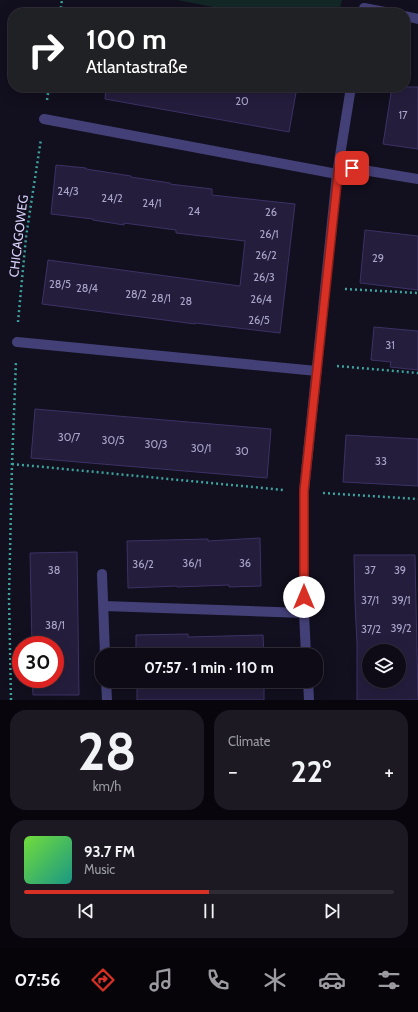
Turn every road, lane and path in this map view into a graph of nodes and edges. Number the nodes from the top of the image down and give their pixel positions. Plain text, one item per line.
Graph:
1 (48, 92) edge
2 (350, 92) edge
3 (44, 119) junction
4 (338, 170) junction
5 (418, 179) edge
6 (346, 289) dead end
7 (418, 293) edge
8 (17, 342) junction
9 (344, 367) dead end
10 (317, 371) junction
11 (418, 373) edge
12 (12, 464) junction
13 (304, 491) junction
14 (418, 500) edge
15 (102, 574) dead end
16 (104, 606) junction
17 (304, 613) junction
18 (105, 648) edge
19 (306, 648) edge
20 (106, 688) edge
21 (308, 688) edge
22 (11, 700) edge
23 (107, 700) edge
24 (308, 700) edge

1 - 3 path, CHICAGOWEG
2 - 4 street
3 - 4 street
3 - 8 path, CHICAGOWEG
4 - 5 street
4 - 10 street
6 - 7 path
8 - 10 street
8 - 12 path, CHICAGOWEG
9 - 11 path
10 - 13 street
12 - 13 path
12 - 22 path, CHICAGOWEG
13 - 14 path
13 - 17 street
15 - 16 street
16 - 17 street
16 - 18 street
17 - 19 street
20 - 23 street
21 - 24 street

